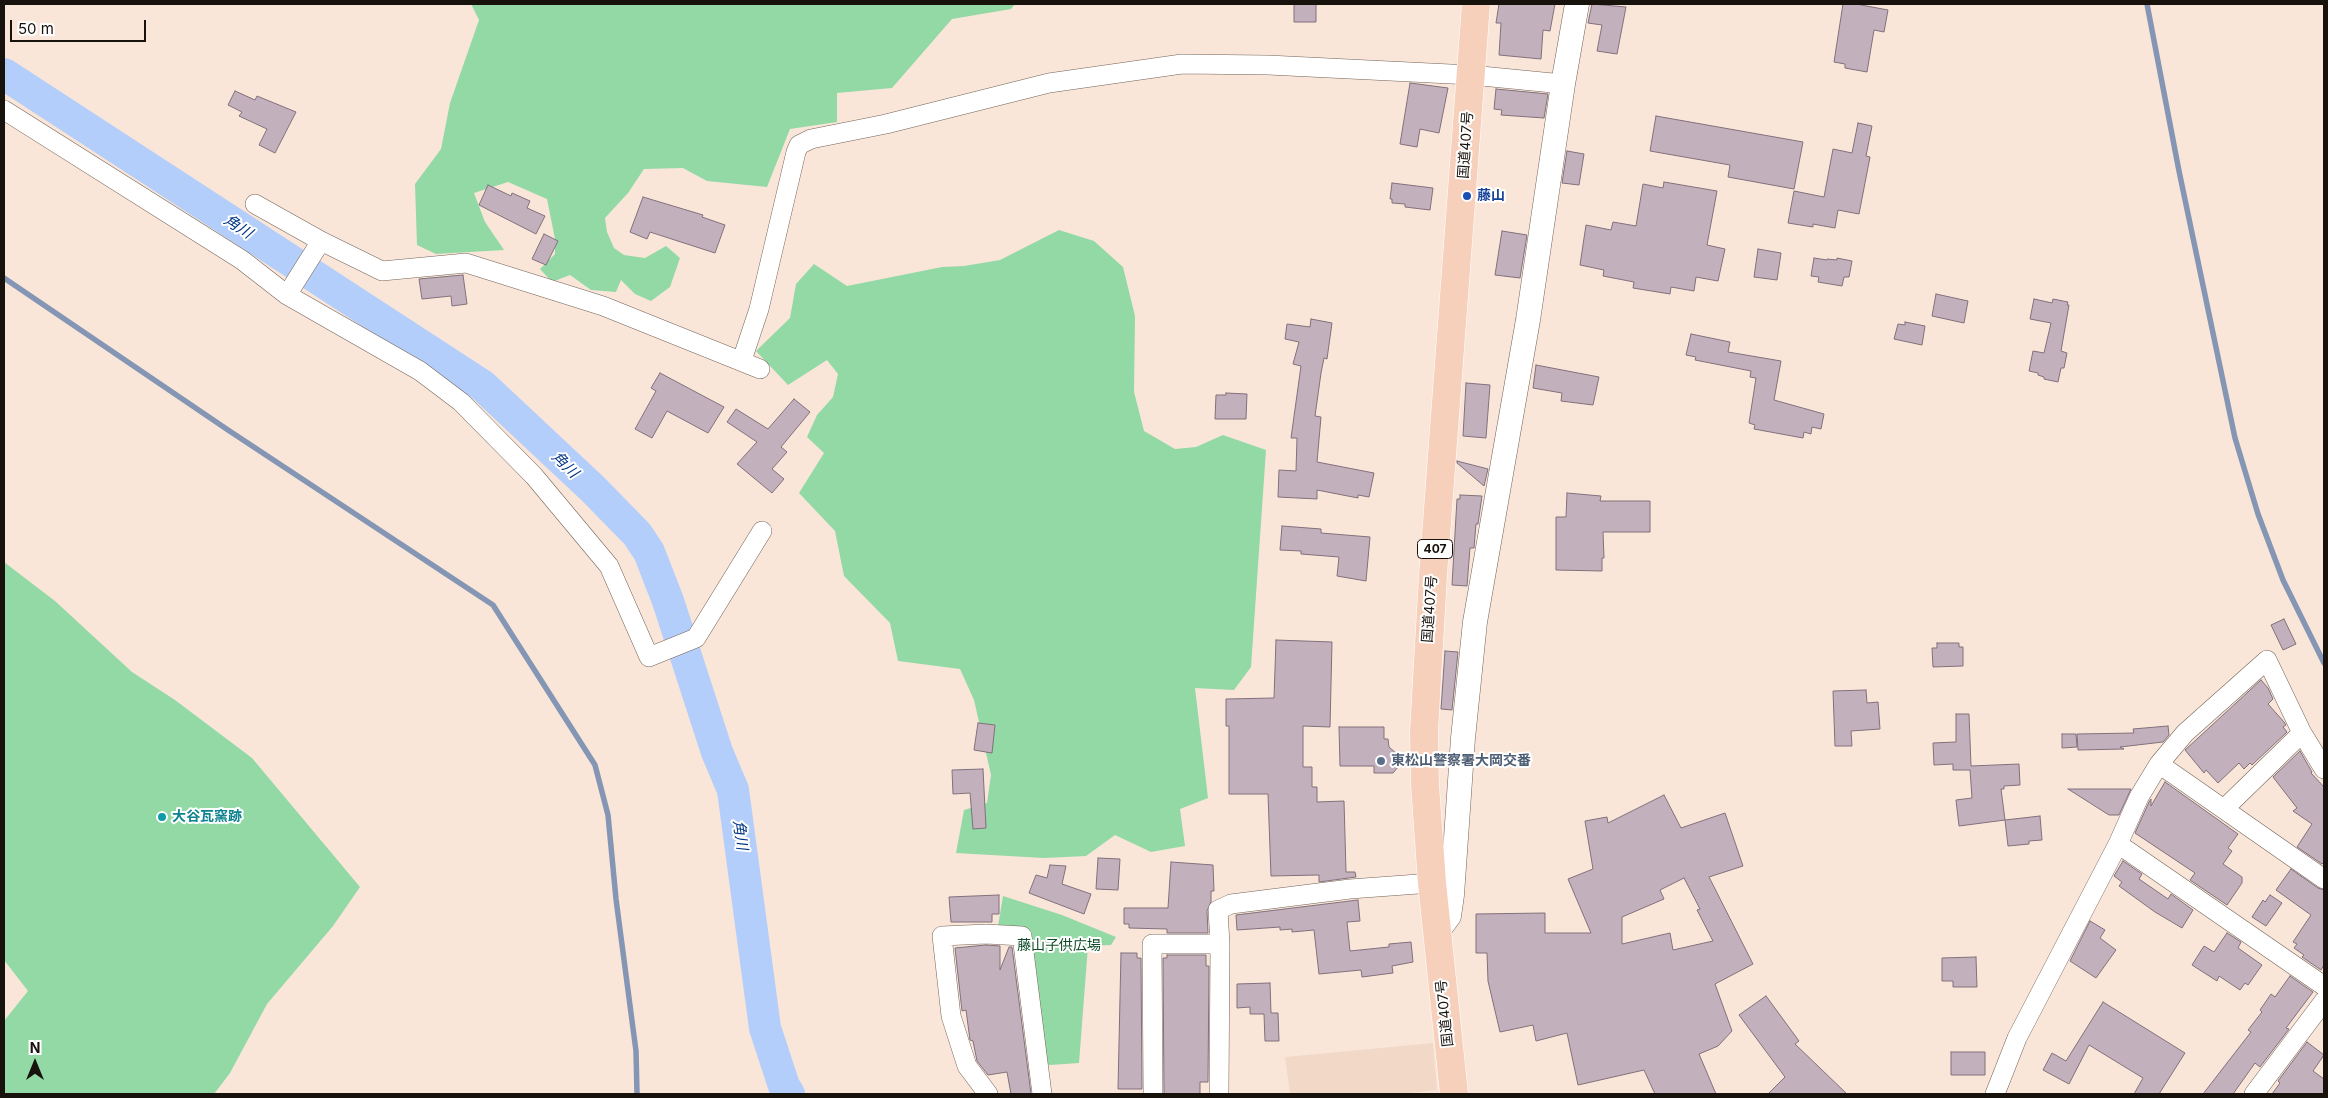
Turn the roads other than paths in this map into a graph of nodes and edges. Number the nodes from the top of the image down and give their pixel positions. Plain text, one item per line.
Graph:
1 (1476, 4) edge
2 (1577, 4) edge
3 (1471, 75) junction
4 (1563, 84) junction
5 (4, 110) edge
6 (255, 204) dead end
7 (321, 241) junction
8 (287, 295) junction
9 (742, 360) junction
10 (760, 369) dead end
11 (762, 531) dead end
12 (2302, 733) junction
13 (2159, 764) junction
14 (2324, 769) edge
15 (2225, 808) junction
16 (2118, 844) junction
17 (2324, 879) edge
18 (1432, 883) junction
19 (1437, 932) junction
20 (1220, 944) junction
21 (2324, 986) edge
22 (2324, 1001) edge
23 (988, 1094) edge
24 (1042, 1094) edge
25 (1153, 1094) edge
26 (1219, 1094) edge
27 (1454, 1094) edge
28 (1995, 1094) edge
29 (2254, 1094) edge

1 - 3 highway, 国道407号 / 407
2 - 4 street
3 - 4 street
3 - 9 street
3 - 18 highway, 国道407号 / 407
4 - 19 street
5 - 8 street
6 - 7 street
7 - 8 street
7 - 9 street
8 - 11 street
9 - 10 street
12 - 13 street
12 - 14 street
12 - 15 street
13 - 15 street
13 - 16 street
15 - 17 street
16 - 21 street
16 - 28 street
18 - 19 highway, 国道407号 / 407
18 - 20 street
19 - 27 highway, 国道407号 / 407
20 - 25 street
20 - 26 street
22 - 29 street
23 - 24 street

